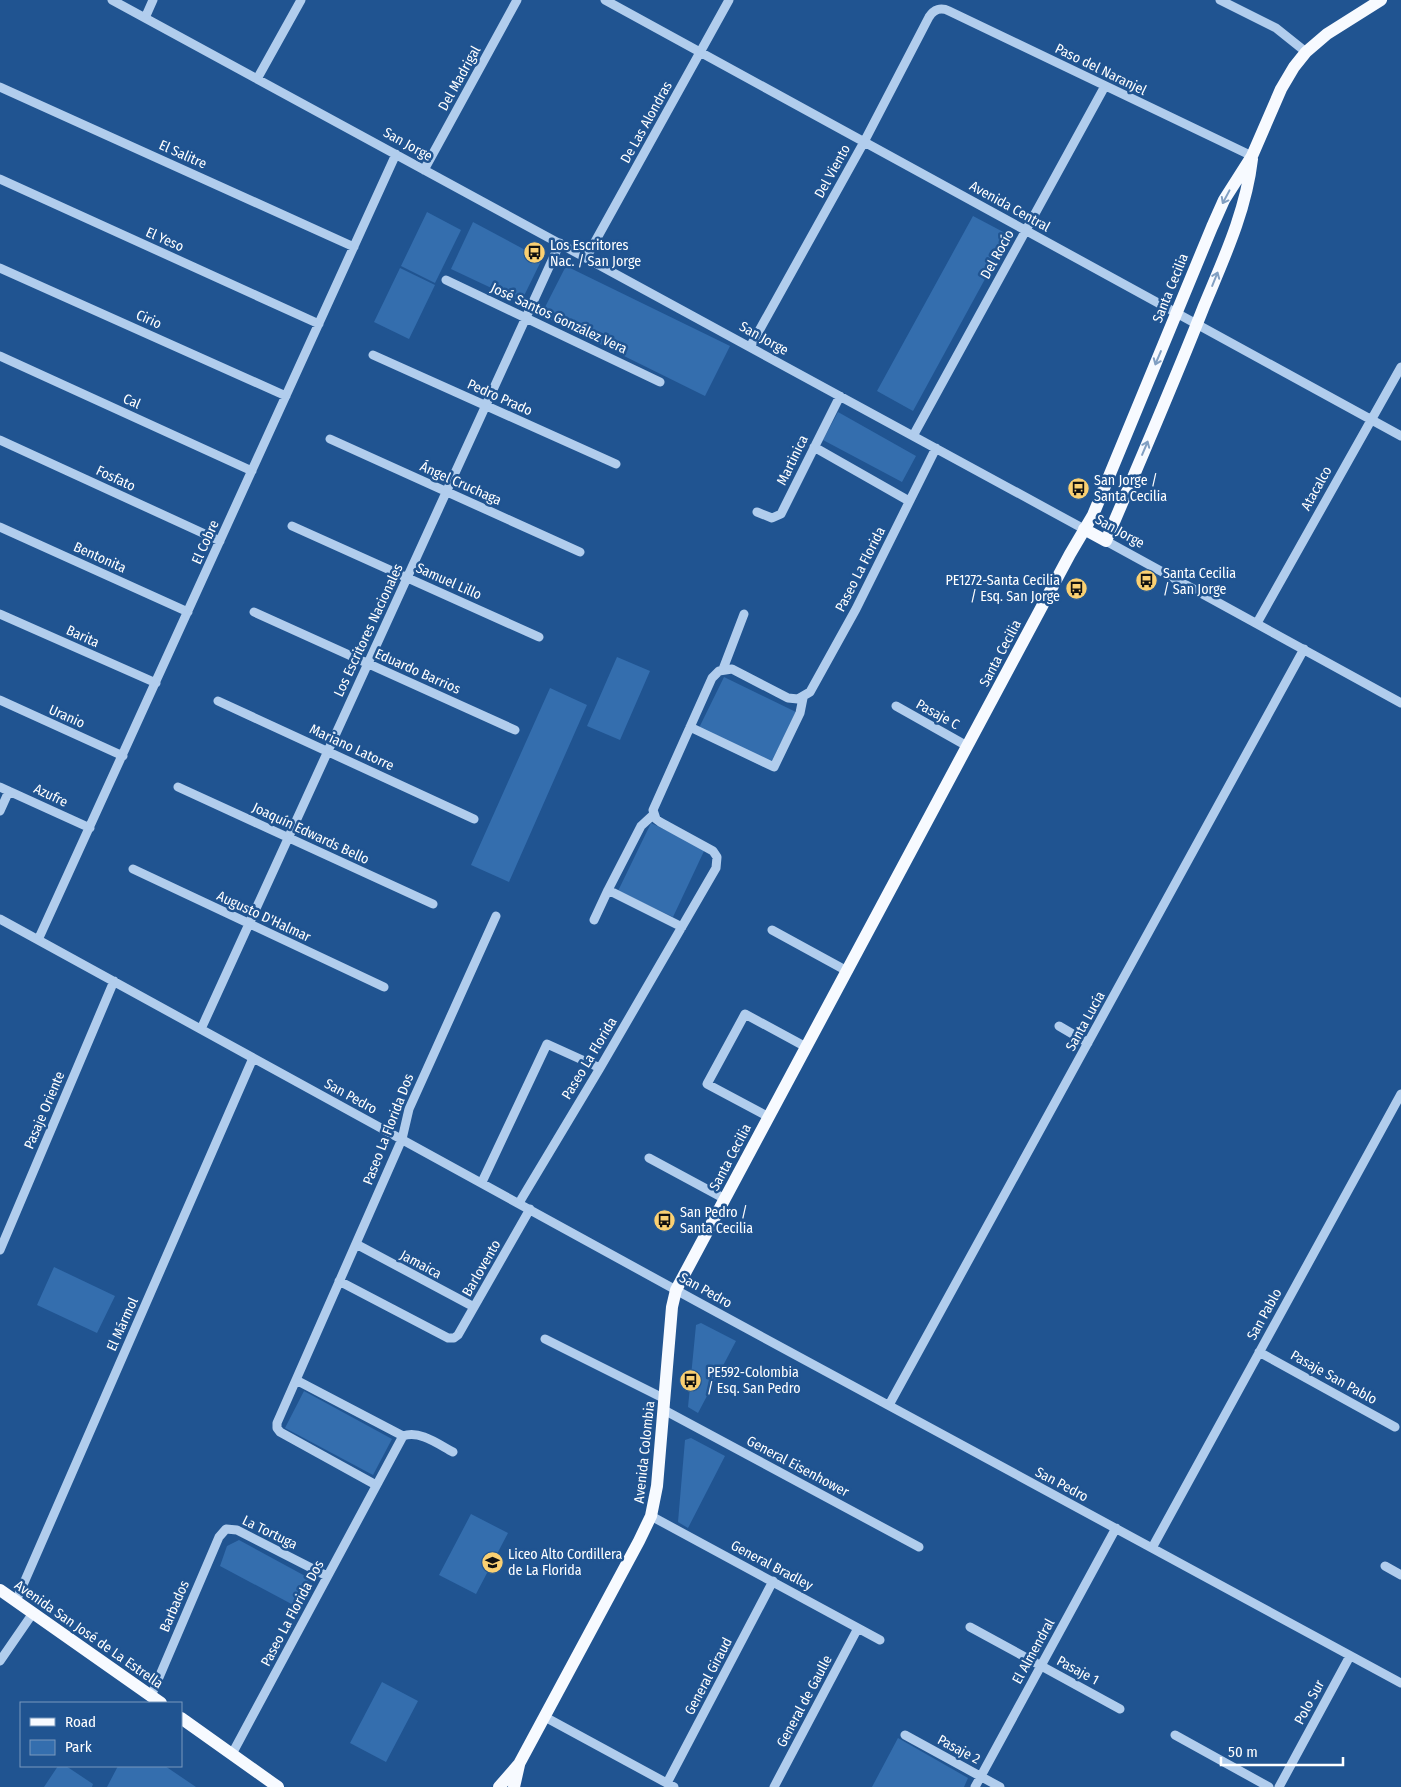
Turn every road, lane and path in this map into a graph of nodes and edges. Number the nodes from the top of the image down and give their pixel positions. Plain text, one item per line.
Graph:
1 (112, 0) edge
2 (153, 0) edge
3 (301, 0) edge
4 (517, 0) edge
5 (605, 0) edge
6 (729, 0) edge
7 (1220, 0) edge
8 (1381, 0) edge
9 (938, 9) joint
10 (145, 18) junction
11 (700, 52) junction
12 (1306, 52) junction
13 (257, 79) junction
14 (1105, 86) junction
15 (0, 87) edge
16 (864, 142) junction
17 (396, 154) junction
18 (1252, 156) junction
19 (424, 170) junction
20 (0, 179) edge
21 (1026, 231) junction
22 (560, 243) junction
23 (354, 247) junction
24 (586, 258) junction
25 (0, 268) edge
26 (446, 280) dead end
27 (1176, 313) junction
28 (526, 317) junction
29 (319, 324) junction
30 (1197, 324) junction
31 (750, 347) junction
32 (373, 355) dead end
33 (0, 356) edge
34 (1401, 367) edge
35 (660, 382) dead end
36 (286, 396) junction
37 (840, 396) junction
38 (486, 405) junction
39 (1371, 419) junction
40 (913, 436) junction
41 (1401, 436) edge
42 (330, 439) dead end
43 (0, 440) edge
44 (814, 448) junction
45 (936, 448) junction
46 (616, 464) dead end
47 (252, 471) junction
48 (446, 492) junction
49 (909, 501) junction
50 (757, 512) dead end
51 (292, 526) dead end
52 (0, 527) edge
53 (1084, 529) junction
54 (220, 541) junction
55 (1106, 541) junction
56 (580, 552) dead end
57 (407, 578) junction
58 (188, 612) junction
59 (254, 612) dead end
60 (0, 614) edge
61 (744, 614) dead end
62 (1257, 623) junction
63 (539, 637) dead end
64 (1304, 650) junction
65 (368, 663) junction
66 (723, 669) junction
67 (156, 683) junction
68 (803, 698) junction
69 (0, 700) edge
70 (218, 701) dead end
71 (1401, 703) edge
72 (896, 706) dead end
73 (690, 727) junction
74 (515, 730) dead end
75 (967, 746) junction
76 (327, 751) junction
77 (123, 756) junction
78 (178, 787) dead end
79 (4, 788) edge
80 (0, 811) edge
81 (654, 814) junction
82 (474, 819) dead end
83 (90, 828) junction
84 (288, 837) junction
85 (133, 869) dead end
86 (608, 890) junction
87 (433, 904) dead end
88 (496, 916) dead end
89 (0, 919) edge
90 (594, 920) dead end
91 (249, 924) junction
92 (682, 927) junction
93 (772, 930) dead end
94 (38, 940) junction
95 (847, 971) junction
96 (114, 981) junction
97 (384, 987) dead end
98 (1059, 1026) dead end
99 (200, 1029) junction
100 (1088, 1043) junction
101 (806, 1047) junction
102 (253, 1058) junction
103 (600, 1068) junction
104 (1401, 1094) edge
105 (768, 1117) junction
106 (402, 1139) junction
107 (649, 1158) dead end
108 (482, 1182) junction
109 (725, 1199) junction
110 (519, 1203) junction
111 (530, 1209) junction
112 (356, 1244) junction
113 (0, 1250) edge
114 (339, 1281) junction
115 (676, 1290) junction
116 (474, 1307) junction
117 (545, 1339) dead end
118 (1259, 1352) junction
119 (296, 1380) junction
120 (664, 1405) junction
121 (889, 1405) junction
122 (1395, 1427) dead end
123 (403, 1436) junction
124 (453, 1452) dead end
125 (376, 1485) junction
126 (651, 1516) junction
127 (1116, 1528) junction
128 (226, 1529) joint
129 (919, 1547) dead end
130 (1152, 1548) junction
131 (1385, 1566) dead end
132 (1401, 1575) edge
133 (327, 1576) junction
134 (773, 1582) junction
135 (0, 1590) edge
136 (16, 1601) junction
137 (34, 1613) junction
138 (970, 1627) dead end
139 (858, 1628) junction
140 (880, 1640) dead end
141 (1350, 1656) junction
142 (0, 1661) edge
143 (1041, 1666) junction
144 (1401, 1683) edge
145 (156, 1700) edge
146 (1120, 1709) dead end
147 (545, 1717) junction
148 (182, 1719) edge
149 (905, 1735) dead end
150 (1175, 1735) dead end
151 (232, 1754) junction
152 (519, 1764) junction
153 (981, 1776) junction
154 (670, 1785) edge
155 (278, 1787) edge
156 (499, 1787) edge
157 (514, 1787) edge
158 (774, 1787) edge
159 (975, 1787) edge
160 (1000, 1787) edge
161 (1269, 1787) edge
162 (1279, 1787) edge

1 - 10 street, San Jorge
2 - 10 street
3 - 13 street
4 - 19 street, Del Madrigal
5 - 11 street, Avenida Central
6 - 11 street, De Las Alondras
7 - 12 street
8 - 12 main road, Santa Cecilia
9 - 14 street, Paso del Naranjel
9 - 16 street, Del Viento
10 - 13 street, San Jorge
11 - 16 street, Avenida Central
11 - 24 street, De Las Alondras
12 - 18 main road, Santa Cecilia
13 - 17 street, San Jorge
14 - 18 street, Paso del Naranjel
14 - 21 street, Del Rocío
15 - 23 street, El Salitre
16 - 21 street, Avenida Central
16 - 31 street, Del Viento
17 - 19 street, San Jorge
17 - 23 street, El Cobre
18 -> 27 main road, Santa Cecilia
30 -> 18 main road, Santa Cecilia
19 - 22 street, San Jorge
20 - 29 street, El Yeso
21 - 27 street, Avenida Central
21 - 40 street, Del Rocío
22 - 24 street, San Jorge
22 - 28 street, Los Escritores Nacionales
23 - 29 street, El Cobre
24 - 31 street, San Jorge
25 - 36 street, Cirio
26 - 28 street, José Santos González Vera
27 - 30 street, Avenida Central
27 -> 53 main road, Santa Cecilia
28 - 35 street, José Santos González Vera
28 - 38 street, Los Escritores Nacionales
29 - 36 street, El Cobre
30 - 39 street, Avenida Central
55 -> 30 main road, Santa Cecilia
31 - 37 street, San Jorge
32 - 38 street, Pedro Prado
33 - 47 street, Cal
34 - 39 street, Atacalco
36 - 47 street, El Cobre
37 - 40 street, San Jorge
37 - 44 street, Martinica
38 - 46 street, Pedro Prado
38 - 48 street, Los Escritores Nacionales
39 - 41 street, Avenida Central
39 - 62 street, Atacalco
40 - 45 street, San Jorge
42 - 48 street, Ángel Cruchaga
43 - 54 street, Fosfato
44 - 49 street
44 - 50 street, Martinica
45 - 49 street, Paseo La Florida
45 - 53 street, San Jorge
47 - 54 street, El Cobre
48 - 56 street, Ángel Cruchaga
48 - 57 street, Los Escritores Nacionales
49 - 68 street, Paseo La Florida
51 - 57 street, Samuel Lillo
52 - 58 street, Bentonita
53 - 55 main road, San Jorge
53 - 75 main road, Santa Cecilia
54 - 58 street, El Cobre
55 - 62 street, San Jorge
57 - 63 street, Samuel Lillo
57 - 65 street, Los Escritores Nacionales
58 - 67 street, El Cobre
59 - 65 street, Eduardo Barrios
60 - 67 street, Barita
61 - 66 street
62 - 64 street, San Jorge
64 - 71 street, San Jorge
64 - 100 street, Santa Lucía
65 - 74 street, Eduardo Barrios
65 - 76 street, Los Escritores Nacionales
66 - 68 street
66 - 73 street
67 - 77 street, El Cobre
68 - 73 street, Paseo La Florida
69 - 77 street, Uranio
70 - 76 street, Mariano Latorre
72 - 75 street, Pasaje C
73 - 81 street
75 - 95 main road, Santa Cecilia
76 - 82 street, Mariano Latorre
76 - 84 street, Los Escritores Nacionales
77 - 83 street, El Cobre
78 - 84 street, Joaquín Edwards Bello
79 - 80 street
79 - 83 street, Azufre
81 - 86 street
81 - 92 street, Paseo La Florida
83 - 94 street, El Cobre
84 - 87 street, Joaquín Edwards Bello
84 - 91 street, Los Escritores Nacionales
85 - 91 street, Augusto D'Halmar
86 - 90 street
86 - 92 street
88 - 106 street, Paseo La Florida Dos
89 - 94 street, San Pedro
91 - 97 street, Augusto D'Halmar
91 - 99 street, Los Escritores Nacionales
92 - 103 street, Paseo La Florida
93 - 95 street
94 - 96 street, San Pedro
95 - 101 main road, Santa Cecilia
96 - 99 street, San Pedro
96 - 113 street, Pasaje Oriente
98 - 100 street
99 - 102 street, San Pedro
100 - 121 street, Santa Lucía
101 - 105 main road, Santa Cecilia
101 - 105 street, Santa Cecilia
102 - 106 street, San Pedro
102 - 136 street, El Mármol
103 - 108 street
103 - 110 street, Paseo La Florida
104 - 118 street, San Pablo
105 - 109 main road, Santa Cecilia
106 - 108 street, San Pedro
106 - 112 street, Paseo La Florida Dos
107 - 109 street
108 - 110 street, San Pedro
109 - 115 main road, Santa Cecilia
110 - 111 street, San Pedro
111 - 115 street, San Pedro
111 - 116 street, Barlovento
112 - 114 street, Paseo La Florida Dos
112 - 116 street, Jamaica
114 - 116 street, Barlovento
114 - 119 street, Paseo La Florida Dos
115 - 120 main road, Avenida Colombia
115 - 121 street, San Pedro
117 - 120 street, General Eisenhower
118 - 122 street, Pasaje San Pablo
118 - 130 street, San Pablo
119 - 123 street
119 - 125 street, Paseo La Florida Dos
120 - 126 main road, Avenida Colombia
120 - 129 street, General Eisenhower
121 - 127 street, San Pedro
123 - 124 street
123 - 125 street, Paseo La Florida Dos
125 - 133 street, Paseo La Florida Dos
126 - 134 street, General Bradley
126 - 147 main road, Avenida Colombia
127 - 130 street, San Pedro
127 - 143 street, El Almendral
128 - 133 street, La Tortuga
128 - 145 street, Barbados
130 - 141 street, San Pedro
131 - 132 street
133 - 151 street, Paseo La Florida Dos
134 - 139 street, General Bradley
134 - 154 street, General Giraud
135 - 136 main road, Avenida San José de La Estrella
136 - 137 main road, Avenida San José de La Estrella
137 - 142 street
137 - 145 main road, Avenida San José de La Estrella
138 - 143 street, Pasaje 1
139 - 140 street, General Bradley
139 - 158 street, General de Gaulle
141 - 144 street, San Pedro
141 - 162 street, Polo Sur
143 - 146 street, Pasaje 1
143 - 153 street, El Almendral
147 - 152 main road, Avenida Colombia
147 - 154 street
148 - 151 main road
149 - 153 street, Pasaje 2
150 - 161 street
151 - 155 main road
152 - 156 main road, Avenida Colombia
152 - 157 main road, Avenida Colombia
153 - 159 street, El Almendral
153 - 160 street, Pasaje 2

